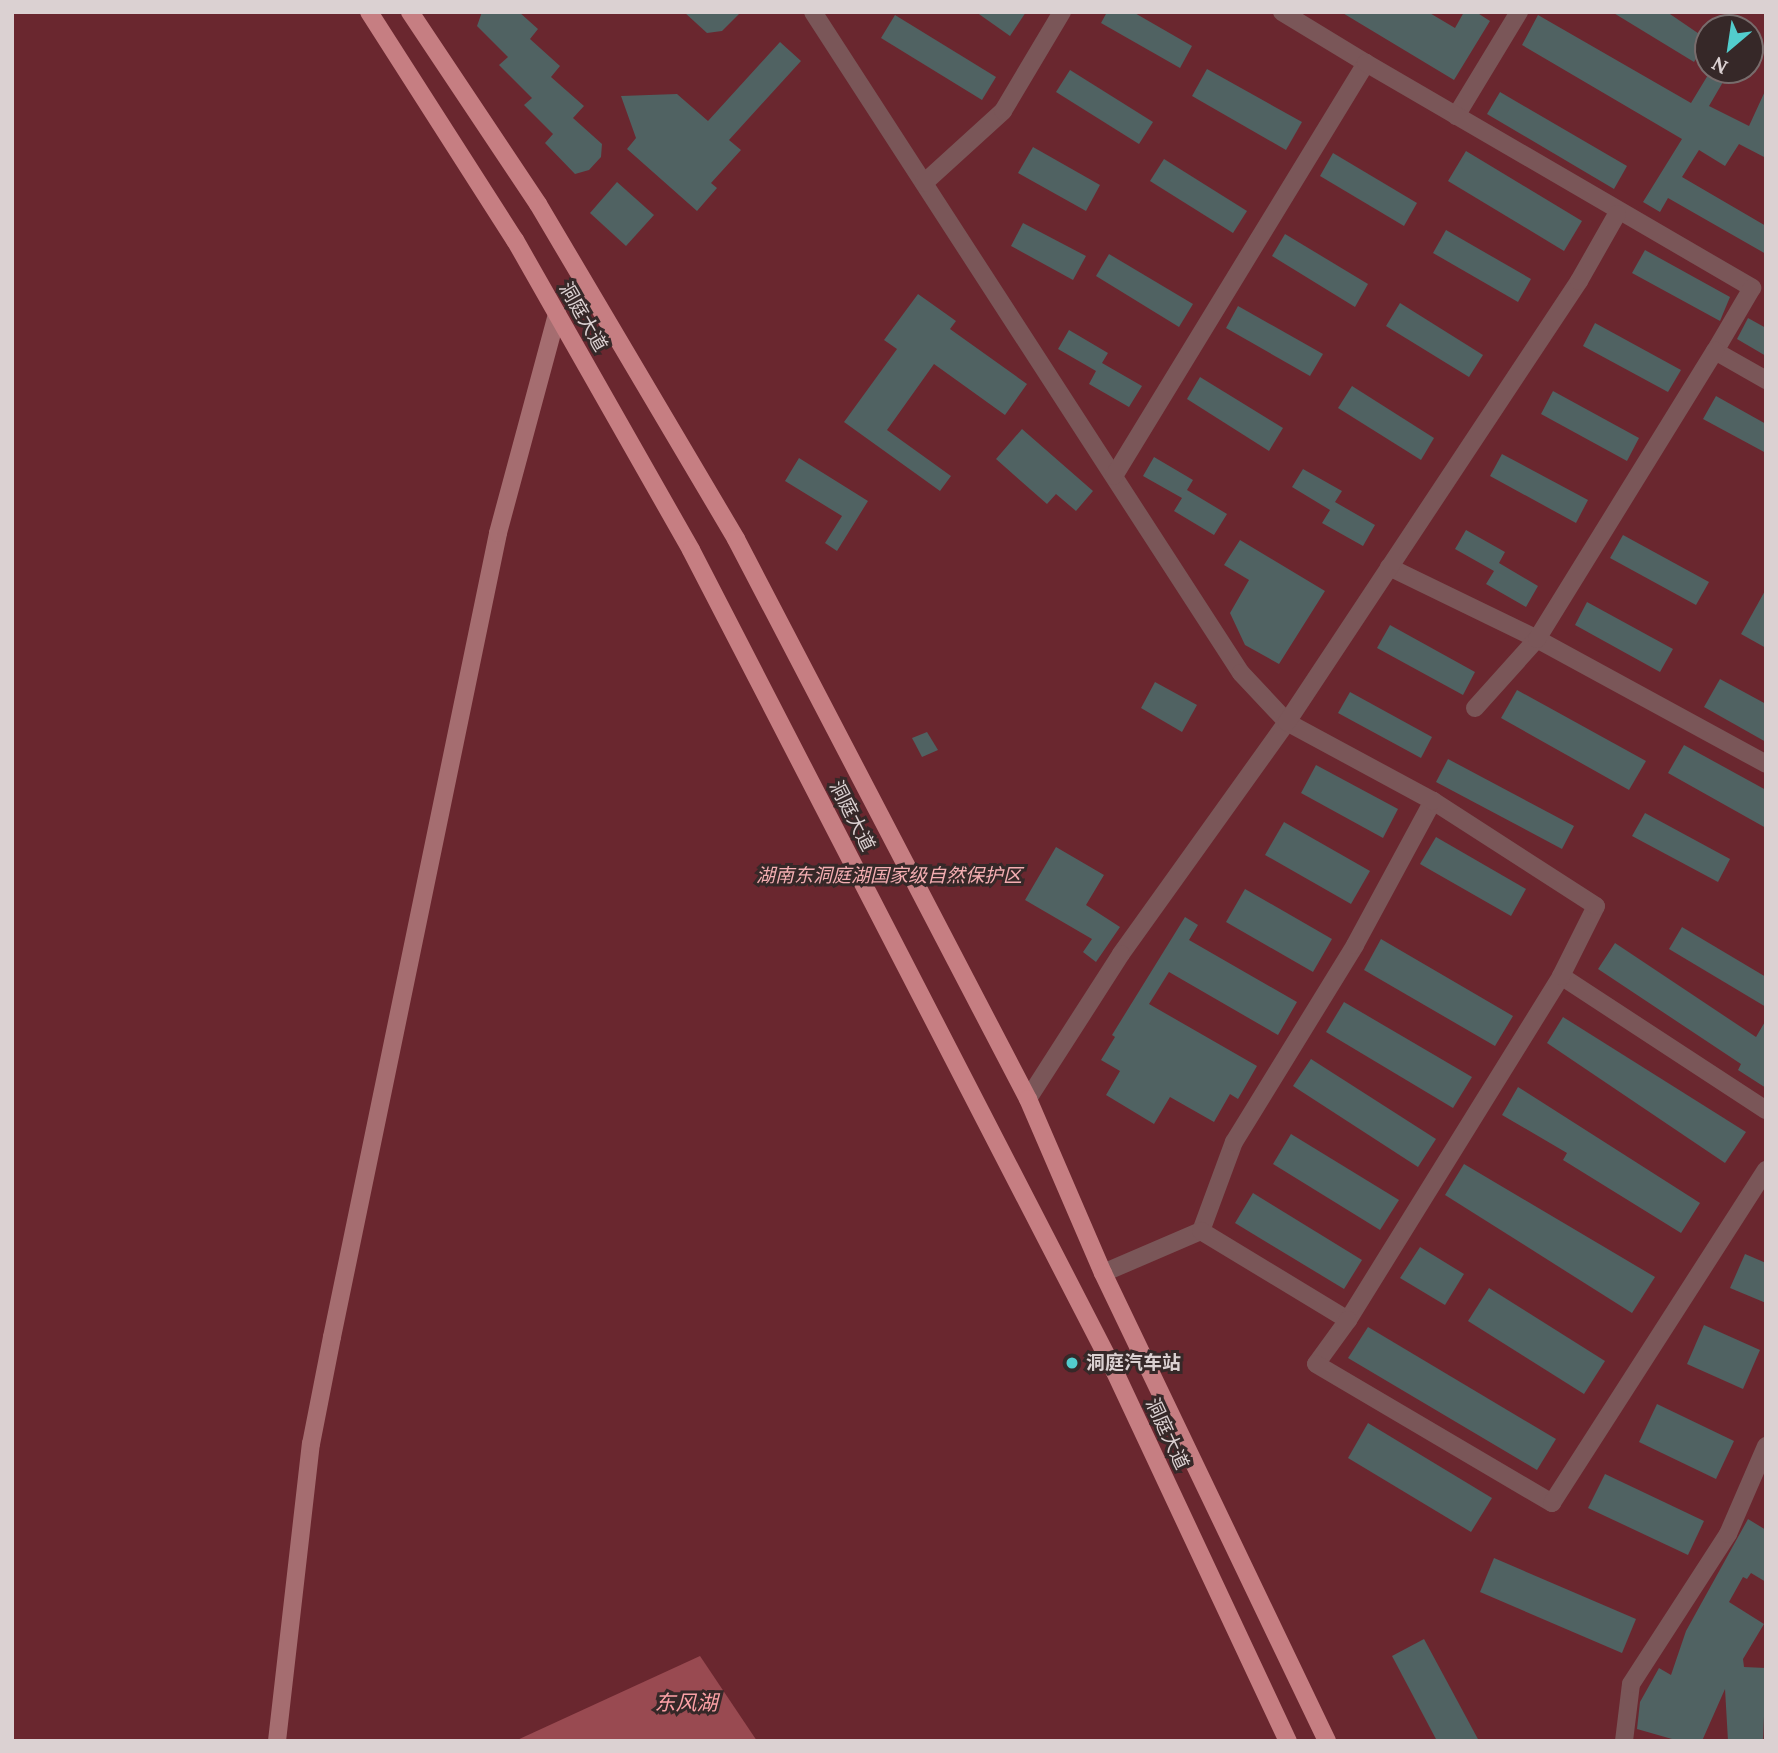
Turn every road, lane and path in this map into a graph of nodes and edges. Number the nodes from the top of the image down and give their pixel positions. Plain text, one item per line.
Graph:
1 (369, 12) edge
2 (410, 12) edge
3 (813, 12) edge
4 (1062, 12) edge
5 (1282, 12) edge
6 (1519, 12) edge
7 (1366, 64) junction
8 (1456, 117) junction
9 (924, 183) junction
10 (1618, 214) junction
11 (557, 314) junction
12 (1715, 351) junction
13 (1766, 380) edge
14 (1114, 476) junction
15 (1389, 567) junction
16 (1536, 639) junction
17 (1475, 708) dead end
18 (1287, 722) junction
19 (1766, 764) edge
20 (1433, 801) junction
21 (1561, 976) junction
22 (1028, 1099) junction
23 (1766, 1110) edge
24 (1766, 1170) edge
25 (1201, 1231) junction
26 (1103, 1273) junction
27 (1348, 1320) junction
28 (1766, 1446) edge
29 (277, 1741) edge
30 (1289, 1741) edge
31 (1327, 1741) edge
32 (1624, 1741) edge

1 - 11 main road, 洞庭大道
2 - 22 main road, 洞庭大道
3 - 9 street
4 - 9 street
5 - 7 street
6 - 8 street
7 - 8 street
7 - 14 street
8 - 10 street
9 - 14 street
10 - 12 street
10 - 15 street
11 - 29 street
11 - 30 main road, 洞庭大道
12 - 13 street
12 - 16 street
14 - 18 street
15 - 16 street
15 - 18 street
16 - 17 street
16 - 19 street
18 - 20 street
18 - 22 street
20 - 21 street
20 - 25 street
21 - 23 street
21 - 27 street
22 - 26 main road, 洞庭大道
24 - 27 street
25 - 26 street
25 - 27 street
26 - 31 main road, 洞庭大道
28 - 32 street

